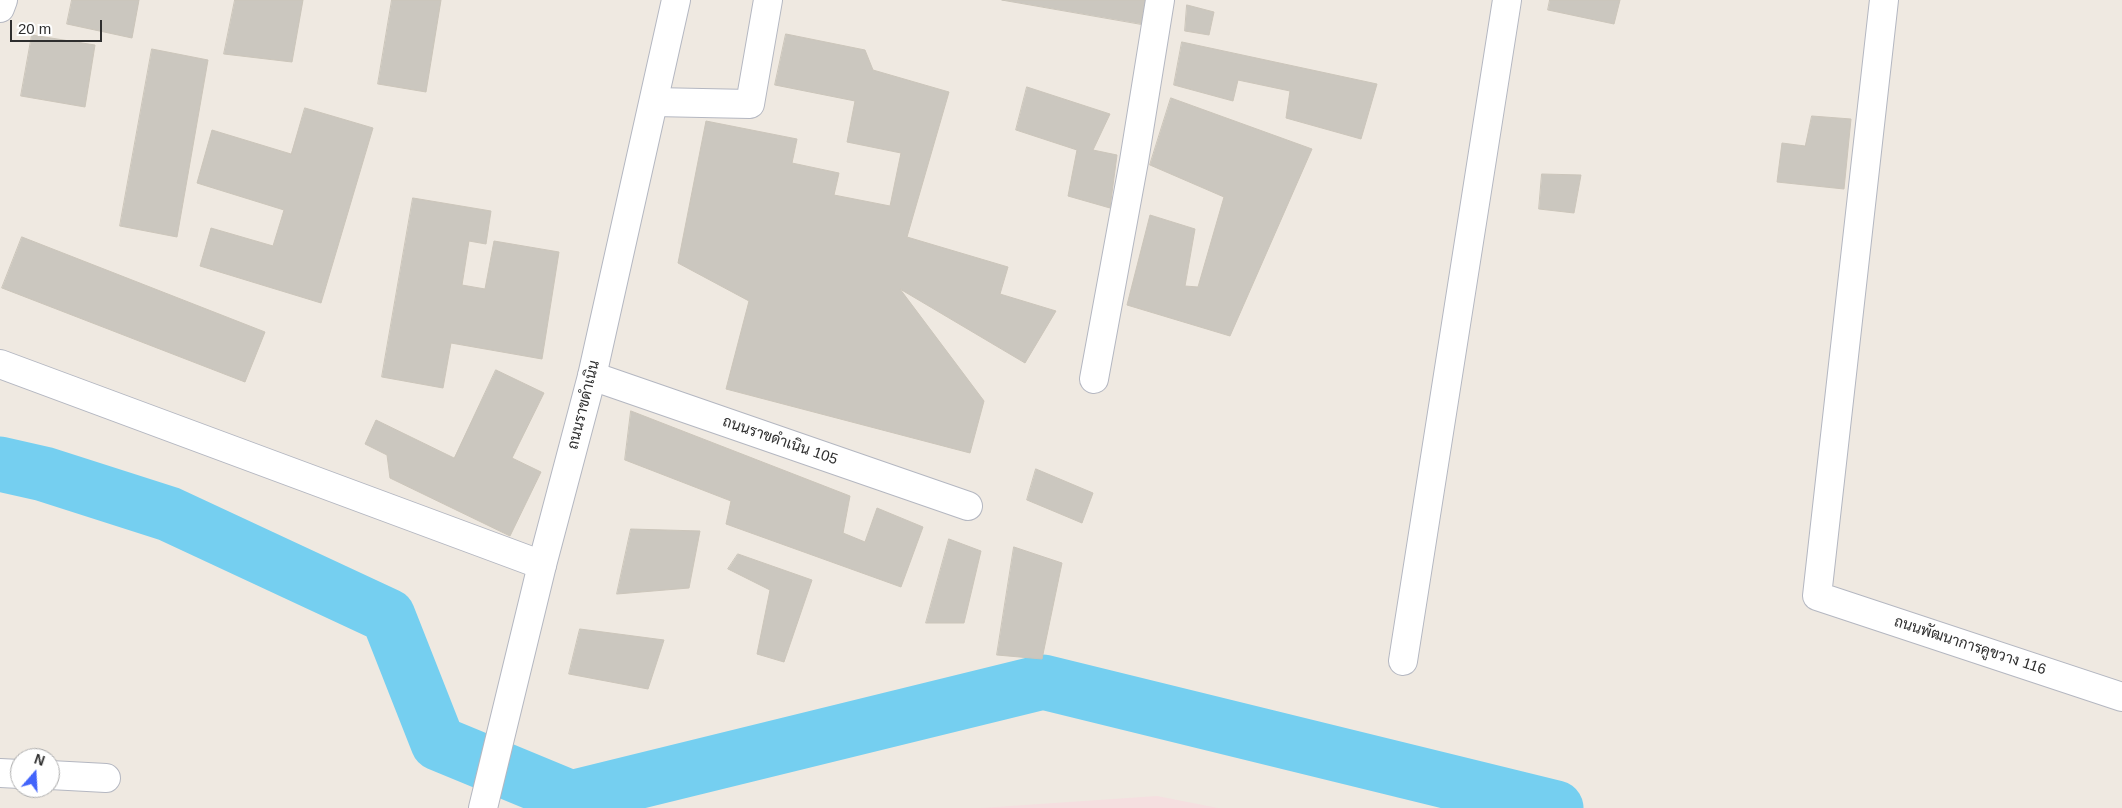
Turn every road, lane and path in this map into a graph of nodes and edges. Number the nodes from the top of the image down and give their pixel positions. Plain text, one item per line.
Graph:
1 (3, 0) edge
2 (676, 0) edge
3 (768, 0) edge
4 (1160, 0) edge
5 (1507, 0) edge
6 (1884, 0) edge
7 (0, 8) edge
8 (654, 102) junction
9 (0, 364) edge
10 (592, 376) junction
11 (1094, 379) dead end
12 (968, 506) dead end
13 (542, 565) junction
14 (1404, 661) dead end
15 (2122, 697) edge
16 (60, 776) edge
17 (106, 778) dead end
18 (483, 808) edge

1 - 7 street
2 - 8 street, ถนนราขดำเนิน
3 - 8 street
4 - 11 street
5 - 14 street
6 - 15 street, ถนนพัฒนาการคูขวาง 116
8 - 10 street, ถนนราขดำเนิน
9 - 13 street
10 - 12 street, ถนนราขดำเนิน 105
10 - 13 street, ถนนราขดำเนิน
13 - 18 street, ถนนราขดำเนิน
16 - 17 street

